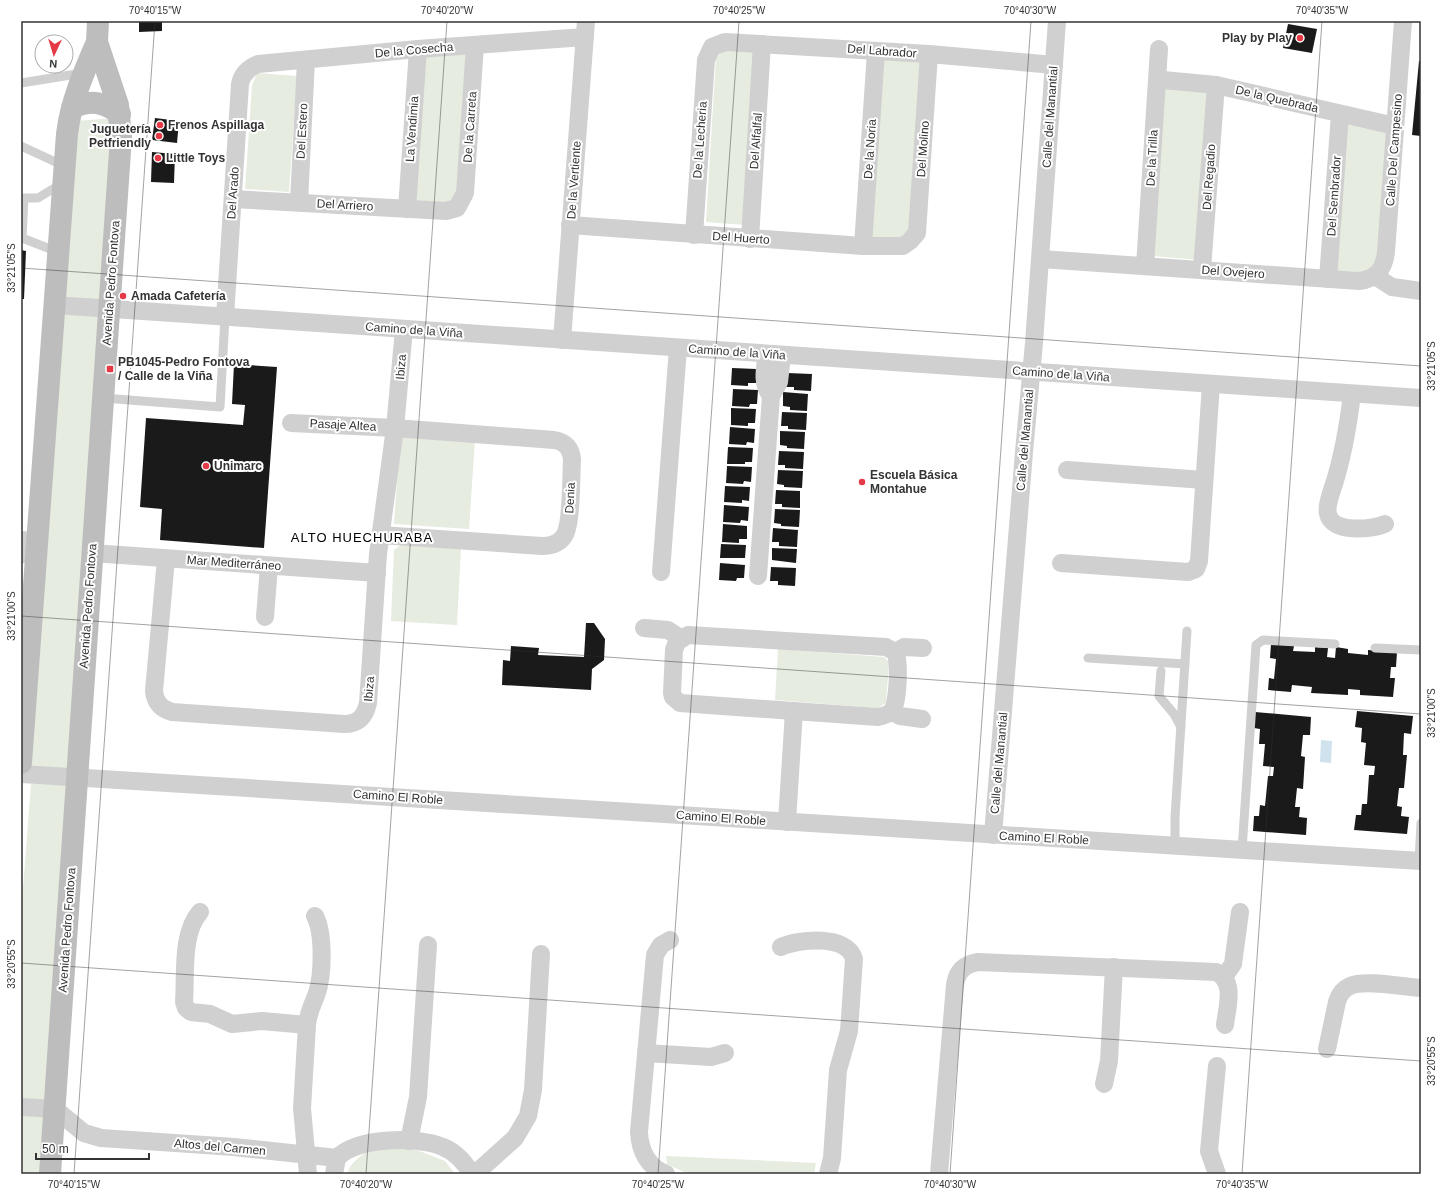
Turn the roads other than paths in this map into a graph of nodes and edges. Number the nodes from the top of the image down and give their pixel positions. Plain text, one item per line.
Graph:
1 (98, 21) edge
2 (1057, 21) edge
3 (1403, 21) edge
4 (585, 29) edge
5 (98, 42) junction
6 (475, 44) junction
7 (762, 44) junction
8 (712, 46) joint
9 (418, 49) junction
10 (1159, 50) dead end
11 (876, 51) junction
12 (929, 54) junction
13 (306, 60) junction
14 (1054, 65) junction
15 (246, 71) joint
16 (83, 73) junction
17 (21, 80) edge
18 (1157, 81) junction
19 (21, 83) edge
20 (1216, 85) junction
21 (21, 89) edge
22 (72, 108) junction
23 (120, 114) junction
24 (1340, 114) junction
25 (1396, 126) junction
26 (21, 146) edge
27 (63, 174) junction
28 (233, 199) junction
29 (299, 202) junction
30 (457, 208) joint
31 (407, 209) junction
32 (570, 225) junction
33 (694, 235) junction
34 (750, 238) junction
35 (910, 241) joint
36 (864, 246) junction
37 (58, 252) junction
38 (1041, 259) junction
39 (1145, 266) junction
40 (1202, 269) junction
41 (1375, 276) junction
42 (1328, 279) junction
43 (1421, 291) edge
44 (54, 305) junction
45 (110, 309) junction
46 (225, 317) junction
47 (404, 329) junction
48 (562, 340) junction
49 (678, 348) junction
50 (774, 354) junction
51 (1031, 372) junction
52 (1210, 384) junction
53 (1352, 394) junction
54 (103, 398) junction
55 (1421, 398) edge
56 (291, 423) dead end
57 (396, 428) junction
58 (1067, 470) dead end
59 (1204, 480) junction
60 (1385, 524) dead end
61 (380, 534) junction
62 (29, 547) edge
63 (92, 553) junction
64 (166, 559) junction
65 (1061, 563) dead end
66 (269, 566) junction
67 (661, 572) dead end
68 (376, 573) junction
69 (758, 576) dead end
70 (265, 617) dead end
71 (644, 628) dead end
72 (1187, 630) dead end
73 (680, 638) junction
74 (1335, 644) dead end
75 (923, 648) dead end
76 (1375, 648) dead end
77 (1421, 650) edge
78 (895, 652) junction
79 (1088, 658) dead end
80 (1185, 664) junction
81 (1161, 670) dead end
82 (788, 711) junction
83 (892, 711) junction
84 (922, 719) dead end
85 (1181, 728) junction
86 (21, 763) edge
87 (21, 774) edge
88 (77, 777) junction
89 (781, 822) junction
90 (1421, 823) edge
91 (993, 835) junction
92 (1176, 846) junction
93 (1242, 850) junction
94 (1420, 861) edge
95 (200, 912) dead end
96 (1240, 912) dead end
97 (315, 916) dead end
98 (670, 940) dead end
99 (428, 945) dead end
100 (781, 947) dead end
101 (541, 954) dead end
102 (1114, 967) junction
103 (1224, 977) junction
104 (1421, 988) edge
105 (307, 1025) junction
106 (1225, 1025) dead end
107 (1327, 1048) dead end
108 (646, 1053) junction
109 (725, 1053) dead end
110 (1217, 1066) dead end
111 (1104, 1084) dead end
112 (21, 1106) edge
113 (55, 1109) junction
114 (409, 1141) junction
115 (308, 1155) junction
116 (336, 1166) edge
117 (50, 1174) edge
118 (308, 1174) edge
119 (474, 1174) edge
120 (666, 1174) edge
121 (828, 1174) edge
122 (943, 1174) edge
123 (1217, 1174) edge

1 - 5 street, Avenida Pedro Fontova
2 - 14 street, Calle del Manantial
3 - 25 street, Calle Del Campesino
4 - 6 street, De la Cosecha
4 - 32 street, De la Vertiente
5 - 16 street, Avenida Pedro Fontova
5 - 23 street, Avenida Pedro Fontova
6 - 9 street, De la Cosecha
6 - 30 street, De la Carreta
7 - 8 street, Del Labrador
7 - 11 street, Del Labrador
7 - 34 street, Del Alfalfal
8 - 33 street, De la Lecheria
9 - 13 street, De la Cosecha
9 - 31 street, La Vendimia
10 - 18 street, De la Trilla
11 - 12 street, Del Labrador
11 - 36 street, De la Noria
12 - 14 street, Del Labrador
12 - 35 street, Del Molino
13 - 15 street, De la Cosecha
13 - 29 street, Del Estero
14 - 38 street, Calle del Manantial
15 - 28 street, Del Arado
16 - 19 lane
16 - 22 street, Avenida Pedro Fontova
17 - 19 lane
18 - 20 street, De la Quebrada
18 - 39 street, De la Trilla
19 - 21 lane
20 - 24 street, De la Quebrada
20 - 40 street, Del Regadio
22 - 23 street
22 - 27 street, Avenida Pedro Fontova
23 - 45 street, Avenida Pedro Fontova
24 - 25 street, De la Quebrada
24 - 42 street, Del Sembrador
25 - 41 street, Calle Del Campesino
26 - 27 lane
27 - 37 street, Avenida Pedro Fontova
27 - 37 lane
28 - 29 street, Del Arriero
28 - 46 street, Del Arado
29 - 31 street, Del Arriero
30 - 31 street, Del Arriero
32 - 33 street, Del Huerto
32 - 48 street, De la Vertiente
33 - 34 street, Del Huerto
34 - 36 street, Del Huerto
35 - 36 street, Del Huerto
37 - 44 street, Avenida Pedro Fontova
38 - 39 street, Del Ovejero
38 - 51 street, Calle del Manantial
39 - 40 street, Del Ovejero
40 - 42 street, Del Ovejero
41 - 42 street, Del Ovejero
41 - 43 street
44 - 45 street, Camino de la Viña
44 - 62 street, Avenida Pedro Fontova
45 - 46 street, Camino de la Viña
45 - 54 street, Avenida Pedro Fontova
46 - 47 street, Camino de la Viña
46 - 54 lane
47 - 48 street, Camino de la Viña
47 - 57 street, Ibiza
48 - 49 street, Camino de la Viña
49 - 50 street, Camino de la Viña
49 - 67 street
50 - 51 street, Camino de la Viña
50 - 69 street
51 - 52 street, Camino de la Viña
51 - 91 street, Calle del Manantial
52 - 53 street, Camino de la Viña
52 - 59 street
53 - 55 street, Camino de la Viña
53 - 60 street
54 - 63 street, Avenida Pedro Fontova
56 - 57 street, Pasaje Altea
57 - 61 street, Ibiza
57 - 61 street, Denia
58 - 59 street
59 - 65 street
61 - 68 street, Ibiza
62 - 86 street, Avenida Pedro Fontova
63 - 64 street, Mar Mediterráneo
63 - 88 street, Avenida Pedro Fontova
64 - 66 street, Mar Mediterráneo
64 - 68 street, Ibiza
66 - 68 street, Mar Mediterráneo
66 - 70 street
71 - 73 street
72 - 80 lane
73 - 78 street
73 - 82 street
74 - 93 lane
75 - 78 street
76 - 77 lane
78 - 83 street
79 - 80 lane
80 - 85 lane
81 - 85 lane
82 - 83 street
82 - 89 street
83 - 84 street
85 - 92 lane
87 - 88 street, Camino El Roble
88 - 89 street, Camino El Roble
88 - 113 street, Avenida Pedro Fontova
89 - 91 street, Camino El Roble
90 - 94 lane
91 - 92 street, Camino El Roble
92 - 93 street, Camino El Roble
93 - 94 street, Camino El Roble
95 - 105 street
96 - 103 street
97 - 105 street
98 - 108 street
99 - 114 street
100 - 121 street
101 - 119 street
102 - 103 street
102 - 111 street
102 - 122 street
103 - 106 street
104 - 107 street
105 - 115 street
108 - 109 street
108 - 120 street
110 - 123 street
112 - 113 street
113 - 115 street, Altos del Carmen
113 - 117 street, Avenida Pedro Fontova
114 - 116 street, Altos del Carmen
114 - 119 street, Altos del Carmen
115 - 116 street, Altos del Carmen
115 - 118 street

